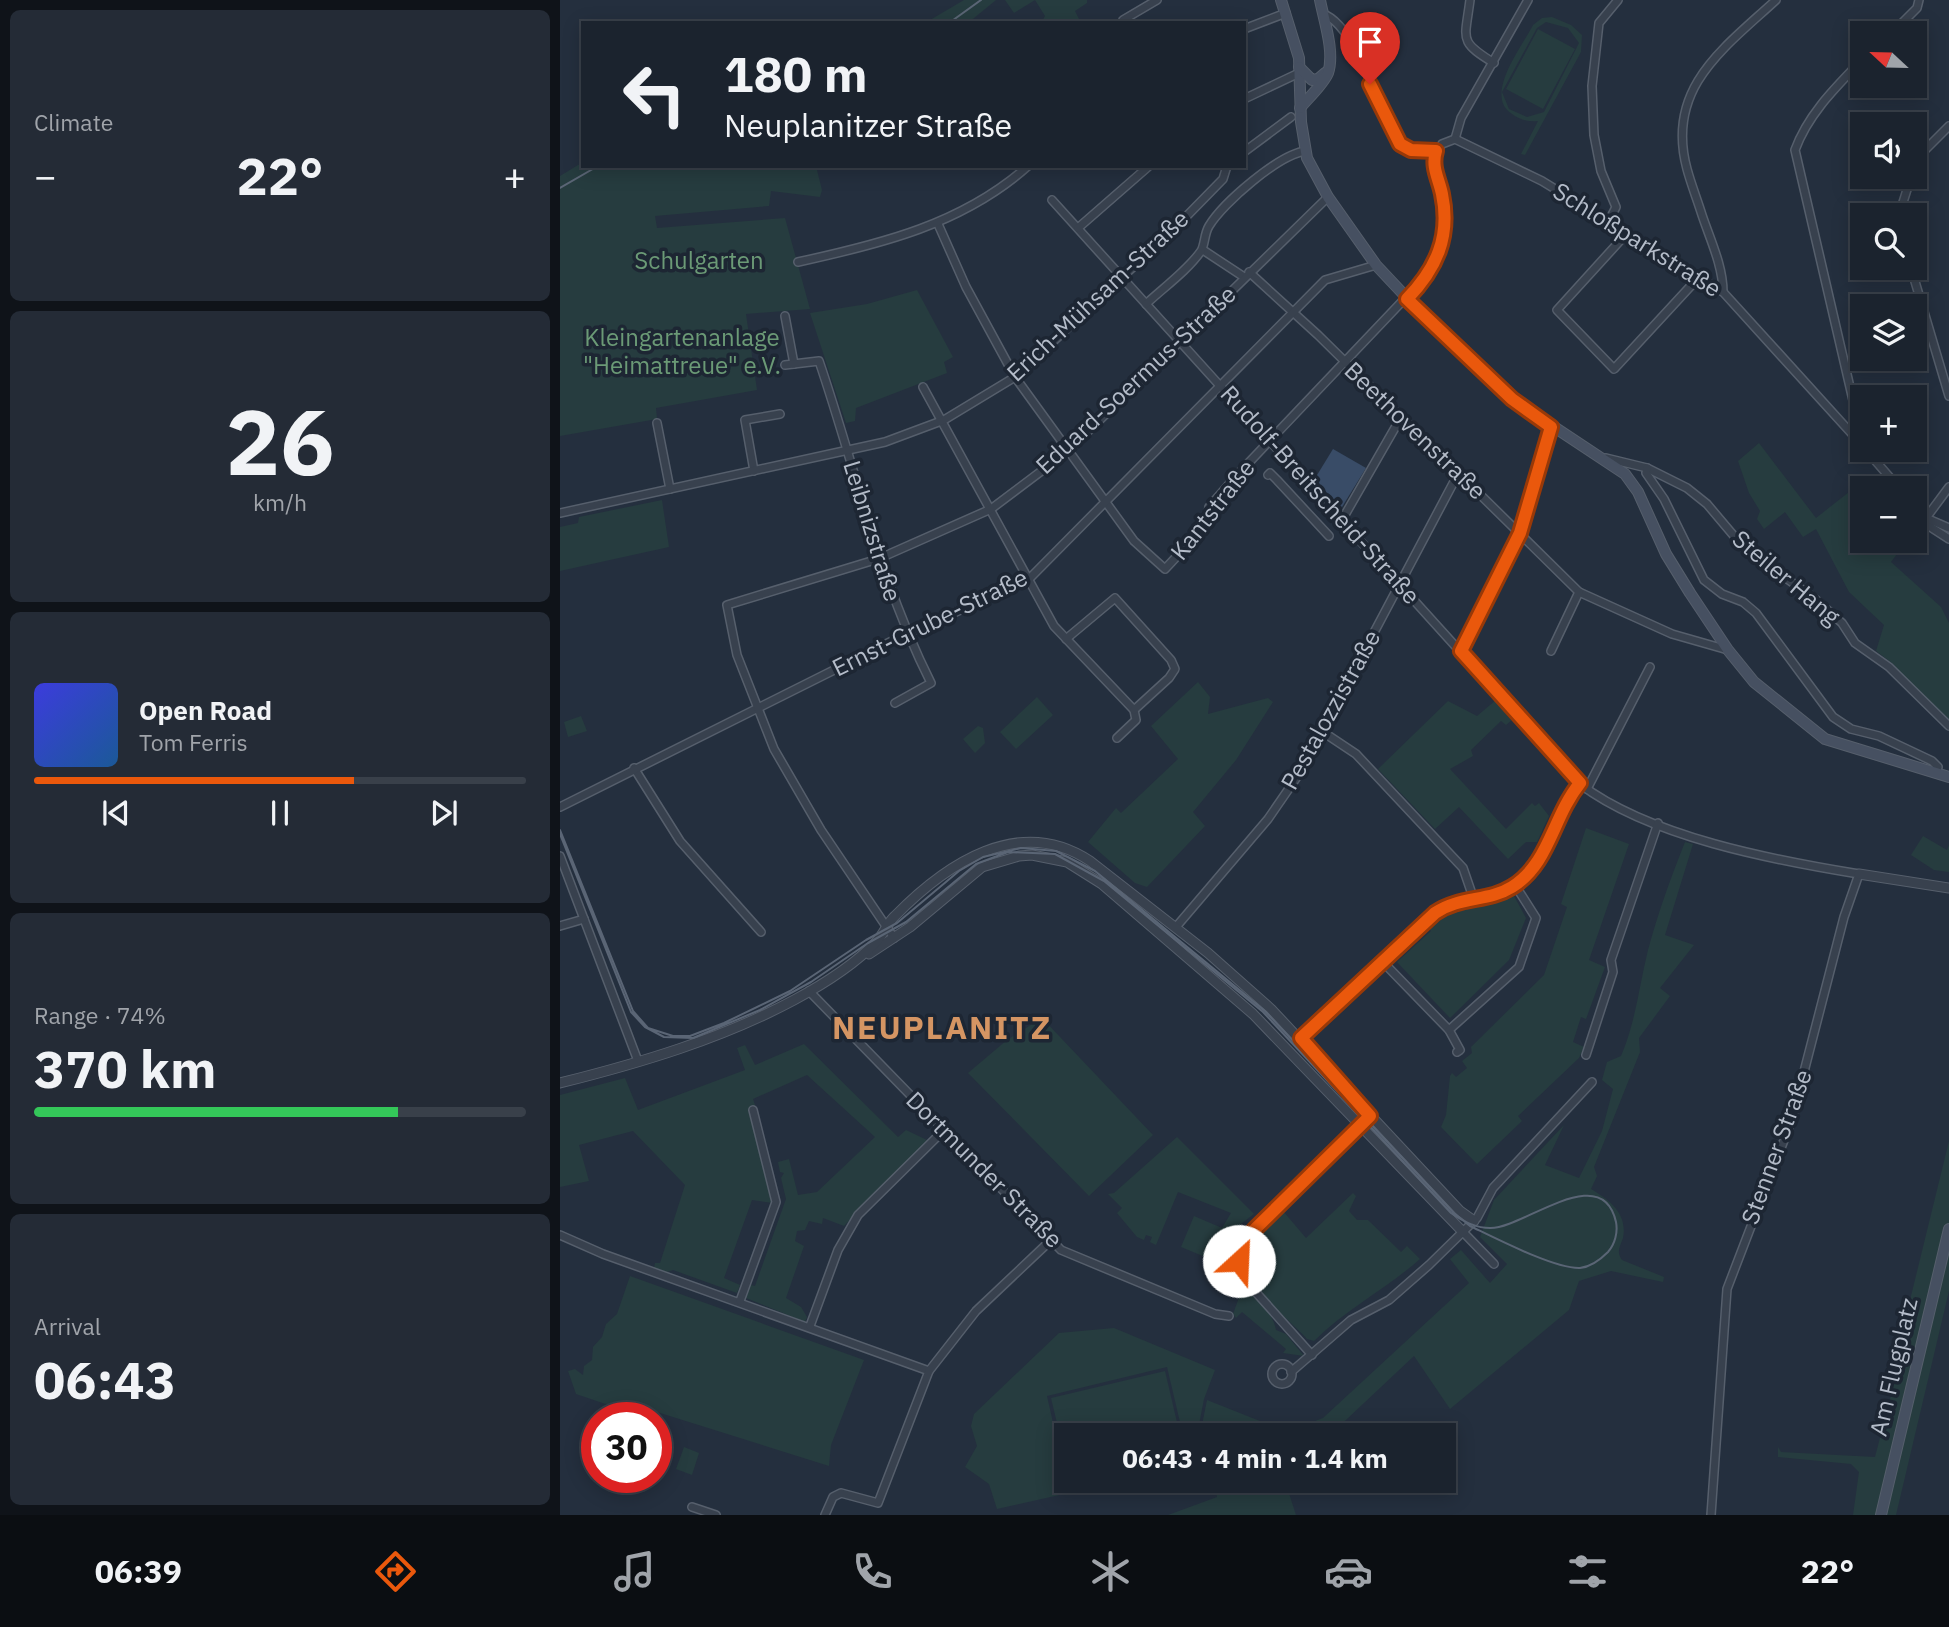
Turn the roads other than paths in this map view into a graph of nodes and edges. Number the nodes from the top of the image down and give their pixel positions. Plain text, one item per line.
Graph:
1 (1157, 0) edge
2 (1281, 0) edge
3 (1320, 0) edge
4 (1470, 0) edge
5 (1528, 0) edge
6 (1618, 0) edge
7 (1776, 0) edge
8 (1919, 0) edge
9 (1286, 13) junction
10 (1323, 14) junction
11 (1123, 21) edge
12 (1904, 21) edge
13 (1246, 28) edge
14 (1494, 63) junction
15 (1329, 69) junction
16 (1299, 70) junction
17 (1850, 72) edge
18 (1246, 98) edge
19 (1300, 108) junction
20 (1291, 117) dead end
21 (1949, 126) edge
22 (1455, 139) junction
23 (1439, 148) junction
24 (1927, 148) edge
25 (1246, 151) edge
26 (1306, 151) junction
27 (1025, 168) edge
28 (1147, 168) edge
29 (1226, 168) edge
30 (1328, 197) junction
31 (1052, 200) dead end
32 (1609, 221) junction
33 (938, 224) junction
34 (1078, 228) junction
35 (1628, 232) junction
36 (1203, 250) junction
37 (798, 262) dead end
38 (1376, 265) junction
39 (1247, 275) junction
40 (1123, 277) junction
41 (1699, 277) junction
42 (1915, 280) edge
43 (1723, 292) junction
44 (1407, 299) junction
45 (1146, 304) junction
46 (1292, 312) junction
47 (785, 316) dead end
48 (1179, 340) junction
49 (1345, 363) junction
50 (794, 364) junction
51 (785, 365) dead end
52 (1015, 377) junction
53 (1219, 383) junction
54 (923, 387) dead end
55 (1850, 387) edge
56 (1949, 397) edge
57 (780, 414) dead end
58 (1401, 419) junction
59 (944, 420) junction
60 (657, 423) dead end
61 (1551, 427) junction
62 (1850, 432) edge
63 (1270, 441) junction
64 (847, 451) junction
65 (1068, 451) junction
66 (1605, 458) junction
67 (1876, 462) edge
68 (1647, 468) junction
69 (754, 471) junction
70 (1458, 474) junction
71 (1268, 475) dead end
72 (1889, 476) edge
73 (1949, 487) edge
74 (670, 489) junction
75 (1105, 501) junction
76 (991, 509) junction
77 (560, 513) edge
78 (1927, 517) edge
79 (1927, 518) edge
80 (1342, 520) junction
81 (1927, 520) edge
82 (1949, 528) edge
83 (1520, 533) junction
84 (1329, 536) dead end
85 (1949, 539) edge
86 (878, 559) junction
87 (1028, 580) junction
88 (1398, 583) junction
89 (1579, 592) junction
90 (906, 634) junction
91 (1066, 639) junction
92 (1728, 650) junction
93 (1461, 651) junction
94 (1551, 651) dead end
95 (1650, 667) dead end
96 (895, 703) dead end
97 (756, 707) junction
98 (1135, 710) junction
99 (1949, 726) edge
100 (1323, 732) junction
101 (1117, 738) dead end
102 (634, 768) junction
103 (1936, 773) junction
104 (1949, 777) edge
105 (1584, 786) junction
106 (560, 807) edge
107 (1658, 824) junction
108 (560, 856) edge
109 (1859, 874) junction
110 (1515, 885) junction
111 (1949, 888) edge
112 (1473, 897) junction
113 (584, 919) junction
114 (560, 926) edge
115 (888, 926) junction
116 (1176, 927) junction
117 (761, 932) dead end
118 (894, 938) junction
119 (1168, 939) junction
120 (1382, 961) junction
121 (851, 962) junction
122 (809, 991) junction
123 (1449, 1030) junction
124 (1301, 1038) junction
125 (1289, 1049) junction
126 (1457, 1052) dead end
127 (1586, 1055) dead end
128 (638, 1061) junction
129 (1592, 1082) dead end
130 (560, 1083) edge
131 (753, 1110) dead end
132 (1370, 1116) junction
133 (1360, 1127) junction
134 (943, 1131) junction
135 (1474, 1221) junction
136 (1949, 1228) edge
137 (1463, 1232) junction
138 (560, 1235) edge
139 (1050, 1241) junction
140 (1494, 1265) dead end
141 (740, 1301) junction
142 (1229, 1316) dead end
143 (810, 1326) junction
144 (1311, 1355) junction
145 (929, 1371) junction
146 (1291, 1372) dead end
147 (692, 1507) dead end
148 (716, 1515) edge
149 (825, 1515) edge
150 (1712, 1515) edge
151 (1881, 1515) edge

1 - 11 street
2 - 9 main road
3 - 10 main road
4 - 14 street
5 - 14 street
6 - 32 street
7 - 43 street
8 - 12 street
9 - 13 street
9 - 16 main road
10 - 15 main road
10 - 23 street
14 - 22 street
15 - 16 main road
15 - 19 main road
16 - 18 street
16 - 19 main road
17 - 55 street
19 - 26 main road
20 - 25 street
21 - 24 street
22 - 23 street
22 - 32 street, Schloßparkstraße
23 - 44 street, Kantstraße
26 - 30 main road
26 - 36 street
27 - 33 street
28 - 34 street
29 - 40 street, Erich-Mühsam-Straße
30 - 38 main road
30 - 39 street, Eduard-Soermus-Straße
31 - 34 street, Rudolf-Breitscheid-Straße
32 - 35 street, Schloßparkstraße
33 - 37 street
33 - 52 street
34 - 40 street, Rudolf-Breitscheid-Straße
35 - 41 street, Schloßparkstraße
35 - 41 street
36 - 39 street, Beethovenstraße
36 - 45 street
38 - 44 main road
38 - 46 street, Ernst-Grube-Straße
39 - 46 street, Beethovenstraße
39 - 48 street, Eduard-Soermus-Straße
40 - 45 street, Rudolf-Breitscheid-Straße
40 - 52 street, Erich-Mühsam-Straße
41 - 43 street, Schloßparkstraße
42 - 56 street
43 - 62 street, Schloßparkstraße
44 - 49 street, Kantstraße
44 - 61 main road
45 - 48 street, Rudolf-Breitscheid-Straße
46 - 49 street, Beethovenstraße
46 - 53 street, Ernst-Grube-Straße
47 - 50 street
48 - 53 street, Rudolf-Breitscheid-Straße
48 - 65 street, Eduard-Soermus-Straße
49 - 58 street, Beethovenstraße
49 - 63 street, Kantstraße
50 - 51 street, Leibnizstraße
50 - 64 street, Leibnizstraße
52 - 59 street, Erich-Mühsam-Straße
52 - 65 street
53 - 63 street, Rudolf-Breitscheid-Straße
53 - 75 street, Ernst-Grube-Straße
54 - 59 street
57 - 69 street
58 - 70 street, Beethovenstraße
58 - 80 street
59 - 64 street, Erich-Mühsam-Straße
59 - 76 street
60 - 74 street
61 - 66 main road
61 - 83 street
63 - 75 street, Kantstraße
63 - 80 street, Rudolf-Breitscheid-Straße
64 - 69 street, Erich-Mühsam-Straße
64 - 86 street, Leibnizstraße
65 - 75 street
65 - 76 street, Eduard-Soermus-Straße
66 - 68 street, Steiler Hang
66 - 92 main road
67 - 72 street
68 - 99 street, Steiler Hang
68 - 103 street
69 - 74 street, Erich-Mühsam-Straße
70 - 83 street, Beethovenstraße
70 - 88 street, Pestalozzistraße
71 - 84 street, Rudolf-Breitscheid-Straße
73 - 78 street
74 - 77 street, Erich-Mühsam-Straße
75 - 87 street, Ernst-Grube-Straße
76 - 86 street, Eduard-Soermus-Straße
76 - 87 street
79 - 82 street
80 - 88 street, Rudolf-Breitscheid-Straße
81 - 85 street
83 - 89 street, Beethovenstraße
83 - 93 street
86 - 90 street, Leibnizstraße
86 - 97 street, Eduard-Soermus-Straße
87 - 90 street, Ernst-Grube-Straße
87 - 91 street
88 - 93 street, Rudolf-Breitscheid-Straße
88 - 100 street, Pestalozzistraße
89 - 92 street, Beethovenstraße
89 - 94 street
90 - 96 street, Leibnizstraße
90 - 97 street, Ernst-Grube-Straße
91 - 98 street
91 - 98 street
92 - 103 main road
93 - 105 street, Rudolf-Breitscheid-Straße
95 - 105 street
97 - 102 street, Ernst-Grube-Straße
97 - 115 street
98 - 101 street
100 - 112 street
100 - 116 street, Pestalozzistraße
102 - 106 street, Ernst-Grube-Straße
102 - 117 street
103 - 104 main road
105 - 107 street, Rudolf-Breitscheid-Straße
105 - 110 street
107 - 109 street, Rudolf-Breitscheid-Straße
107 - 127 street
108 - 113 street
109 - 111 street
109 - 150 street, Stenner Straße
110 - 112 street
110 - 123 street
112 - 120 street
113 - 114 street
113 - 128 street
115 - 116 street
115 - 118 street
115 - 121 street
116 - 119 street
116 - 124 street
118 - 119 street
118 - 121 street
119 - 125 street
120 - 123 street
120 - 124 street
121 - 122 street
122 - 128 street
122 - 134 street, Dortmunder Straße
123 - 126 street
124 - 125 street
124 - 132 street
125 - 133 street
128 - 130 street
129 - 135 street
131 - 141 street
132 - 133 street
132 - 135 street
133 - 137 street
133 - 144 street
134 - 139 street, Dortmunder Straße
134 - 143 street
135 - 137 street
136 - 151 main road, Am Flugplatz
137 - 140 street
137 - 144 street
138 - 141 street
139 - 142 street, Dortmunder Straße
139 - 145 street
141 - 143 street
143 - 145 street
144 - 146 street
145 - 149 street
147 - 148 street

